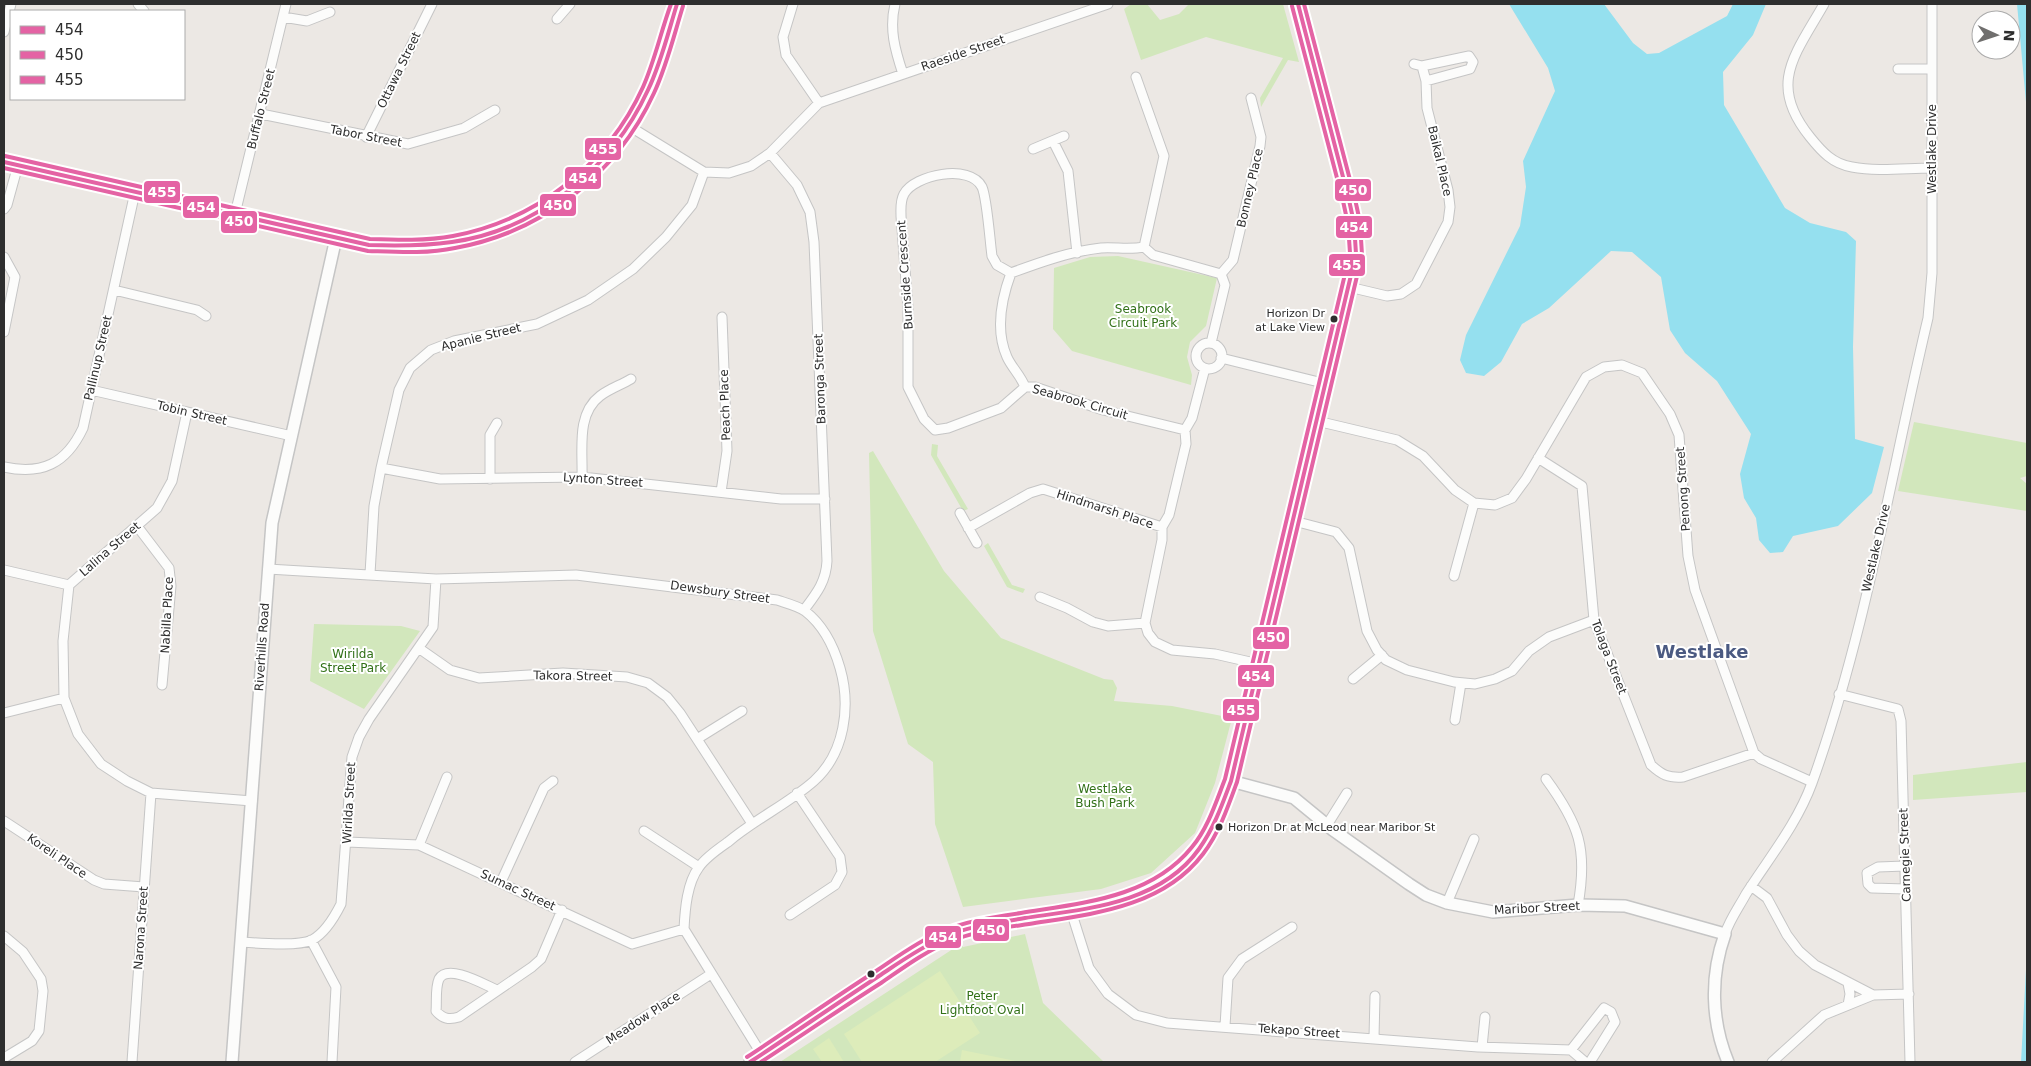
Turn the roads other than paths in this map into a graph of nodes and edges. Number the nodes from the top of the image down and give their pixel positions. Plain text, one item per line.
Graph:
1 (11, 4) edge
2 (286, 4) edge
3 (432, 4) edge
4 (570, 4) edge
5 (677, 4) edge
6 (793, 4) edge
7 (895, 4) edge
8 (1108, 4) edge
9 (1298, 4) edge
10 (1824, 4) edge
11 (1932, 4) edge
12 (330, 12) dead end
13 (283, 17) junction
14 (557, 19) dead end
15 (4, 32) edge
16 (1898, 69) dead end
17 (1932, 69) junction
18 (903, 74) junction
19 (1136, 77) dead end
20 (1426, 80) junction
21 (1251, 98) dead end
22 (819, 103) junction
23 (495, 110) dead end
24 (261, 114) junction
25 (629, 126) junction
26 (1064, 136) dead end
27 (366, 137) junction
28 (1053, 141) junction
29 (1033, 150) dead end
30 (770, 153) junction
31 (4, 162) edge
32 (18, 165) junction
33 (1932, 168) junction
34 (704, 172) junction
35 (135, 192) junction
36 (4, 208) edge
37 (235, 214) junction
38 (336, 238) junction
39 (1144, 247) junction
40 (1077, 253) junction
41 (4, 257) edge
42 (1011, 273) junction
43 (1221, 274) junction
44 (1349, 287) junction
45 (114, 290) junction
46 (206, 316) dead end
47 (722, 317) dead end
48 (4, 332) edge
49 (1211, 343) junction
50 (1221, 358) junction
51 (1205, 368) junction
52 (631, 379) dead end
53 (1327, 384) junction
54 (1025, 387) junction
55 (91, 390) junction
56 (187, 412) junction
57 (1317, 421) junction
58 (496, 423) dead end
59 (1185, 430) junction
60 (292, 436) junction
61 (1538, 458) junction
62 (4, 467) edge
63 (381, 468) junction
64 (582, 476) junction
65 (490, 479) junction
66 (721, 492) junction
67 (824, 499) junction
68 (1474, 504) junction
69 (960, 513) dead end
70 (1294, 521) junction
71 (137, 526) junction
72 (968, 528) junction
73 (1162, 528) junction
74 (977, 543) dead end
75 (268, 569) junction
76 (4, 570) edge
77 (370, 574) junction
78 (1454, 576) dead end
79 (436, 579) junction
80 (70, 585) junction
81 (1040, 597) dead end
82 (804, 610) junction
83 (1594, 620) junction
84 (1145, 623) junction
85 (420, 649) junction
86 (1382, 655) junction
87 (1258, 664) junction
88 (1353, 679) dead end
89 (1462, 683) junction
90 (162, 685) dead end
91 (1839, 694) junction
92 (64, 698) junction
93 (742, 711) dead end
94 (4, 713) edge
95 (1455, 720) dead end
96 (697, 739) junction
97 (1754, 753) junction
98 (447, 778) dead end
99 (1546, 779) dead end
100 (553, 781) dead end
101 (1231, 781) junction
102 (1812, 782) junction
103 (151, 793) junction
104 (797, 793) junction
105 (1347, 793) dead end
106 (252, 801) junction
107 (4, 821) edge
108 (751, 822) junction
109 (1327, 826) junction
110 (644, 831) dead end
111 (1474, 839) dead end
112 (347, 842) junction
113 (420, 845) junction
114 (1905, 866) junction
115 (699, 867) junction
116 (501, 882) junction
117 (1751, 886) junction
118 (144, 887) junction
119 (1906, 888) junction
120 (1448, 903) junction
121 (1578, 905) junction
122 (562, 910) junction
123 (1072, 911) junction
124 (790, 915) dead end
125 (1292, 926) dead end
126 (684, 929) junction
127 (1725, 934) junction
128 (4, 936) edge
129 (311, 940) junction
130 (242, 942) junction
131 (711, 974) junction
132 (1848, 983) junction
133 (497, 990) junction
134 (1909, 994) junction
135 (1873, 995) junction
136 (1375, 996) dead end
137 (1848, 1005) junction
138 (1485, 1017) dead end
139 (1225, 1026) junction
140 (1374, 1037) junction
141 (1482, 1047) junction
142 (1571, 1050) junction
143 (762, 1054) junction
144 (4, 1058) edge
145 (1724, 1061) edge
146 (132, 1062) edge
147 (232, 1062) edge
148 (332, 1062) edge
149 (576, 1062) edge
150 (750, 1062) edge
151 (1584, 1062) edge
152 (1590, 1062) edge
153 (1772, 1062) edge
154 (1910, 1062) edge

1 - 15 street
2 - 13 street, Buffalo Street
3 - 27 street, Ottawa Street
4 - 14 street
5 - 25 street
6 - 22 street
7 - 18 street
8 - 18 street, Raeside Street
9 - 44 street
10 - 33 street
11 - 17 street, Westlake Drive
12 - 13 street
13 - 24 street, Buffalo Street
16 - 17 street
17 - 33 street, Westlake Drive
18 - 22 street, Raeside Street
19 - 39 street
20 - 20 street, Baikal Place
20 - 44 street, Baikal Place
21 - 43 street, Bonney Place
22 - 30 street, Raeside Street
23 - 27 street, Tabor Street
24 - 27 street, Tabor Street
24 - 37 street, Buffalo Street
25 - 34 street, Raeside Street
25 - 38 street
26 - 28 street
28 - 29 street
28 - 40 street
30 - 34 street, Raeside Street
30 - 67 street, Baronga Street
31 - 32 street
32 - 35 street
32 - 36 street
33 - 91 street, Westlake Drive
34 - 63 street, Apanie Street
35 - 37 street
35 - 45 street, Pallinup Street
37 - 38 street
38 - 60 street, Riverhills Road
39 - 40 street
39 - 43 street
40 - 42 street
41 - 48 street
42 - 54 street, Seabrook Circuit
42 - 54 street, Burnside Crescent
43 - 49 street
44 - 53 street
45 - 46 street
45 - 55 street, Pallinup Street
47 - 66 street, Peach Place
49 - 50 street
49 - 51 street
50 - 51 street
50 - 53 street
51 - 59 street
52 - 64 street
53 - 57 street
54 - 59 street, Seabrook Circuit
55 - 56 street, Tobin Street
55 - 62 street, Pallinup Street
56 - 60 street, Tobin Street
56 - 71 street, Lalina Street
57 - 68 street
57 - 70 street
58 - 65 street
59 - 73 street
60 - 75 street, Riverhills Road
61 - 68 street, Penong Street
61 - 83 street, Tolaga Street
61 - 97 street, Penong Street
63 - 65 street, Lynton Street
63 - 77 street, Apanie Street
64 - 65 street, Lynton Street
64 - 66 street, Lynton Street
66 - 67 street, Lynton Street
67 - 82 street, Baronga Street
68 - 78 street
69 - 72 street
70 - 86 street
70 - 87 street
71 - 80 street, Lalina Street
71 - 90 street, Nabilla Place
72 - 73 street, Hindmarsh Place
72 - 74 street
73 - 84 street
75 - 77 street, Dewsbury Street
75 - 106 street, Riverhills Road
76 - 80 street
77 - 79 street, Dewsbury Street
79 - 82 street, Dewsbury Street
79 - 85 street, Wirilda Street
80 - 92 street, Lalina Street
81 - 84 street
82 - 104 street, Dewsbury Street
83 - 89 street
83 - 97 street, Tolaga Street
84 - 87 street
85 - 96 street, Takora Street
85 - 112 street, Wirilda Street
86 - 88 street
86 - 89 street
87 - 101 street
89 - 95 street
91 - 102 street, Westlake Drive
91 - 114 street, Carnegie Street
92 - 94 street
92 - 103 street, Lalina Street
93 - 96 street
96 - 108 street, Takora Street
97 - 102 street
98 - 113 street
99 - 121 street
100 - 116 street
101 - 109 street, Maribor Street
101 - 123 street
102 - 117 street, Westlake Drive
103 - 106 street, Lalina Street
103 - 118 street, Narona Street
104 - 108 street, Dewsbury Street
104 - 124 street
105 - 109 street
106 - 130 street, Riverhills Road
107 - 118 street, Koreli Place
108 - 115 street, Dewsbury Street
109 - 120 street, Maribor Street
110 - 115 street
111 - 120 street
112 - 113 street, Sumac Street
112 - 129 street, Wirilda Street
113 - 116 street, Sumac Street
114 - 119 street, Carnegie Street
114 - 119 street
115 - 126 street, Dewsbury Street
116 - 122 street, Sumac Street
117 - 127 street, Westlake Drive
117 - 132 street
118 - 146 street, Narona Street
119 - 134 street, Carnegie Street
120 - 121 street, Maribor Street
121 - 127 street, Maribor Street
122 - 126 street, Sumac Street
122 - 133 street
123 - 139 street, Tekapo Street
123 - 143 street
125 - 139 street
126 - 131 street
127 - 145 street, Westlake Drive
128 - 144 street
129 - 130 street
129 - 148 street
130 - 147 street, Riverhills Road
131 - 143 street
131 - 149 street, Meadow Place
132 - 135 street
132 - 137 street
133 - 133 street
134 - 135 street
134 - 154 street, Carnegie Street
135 - 137 street
136 - 140 street
137 - 153 street
138 - 141 street
139 - 140 street, Tekapo Street
140 - 141 street, Tekapo Street
141 - 142 street, Tekapo Street
142 - 151 street
142 - 152 street
143 - 150 street

